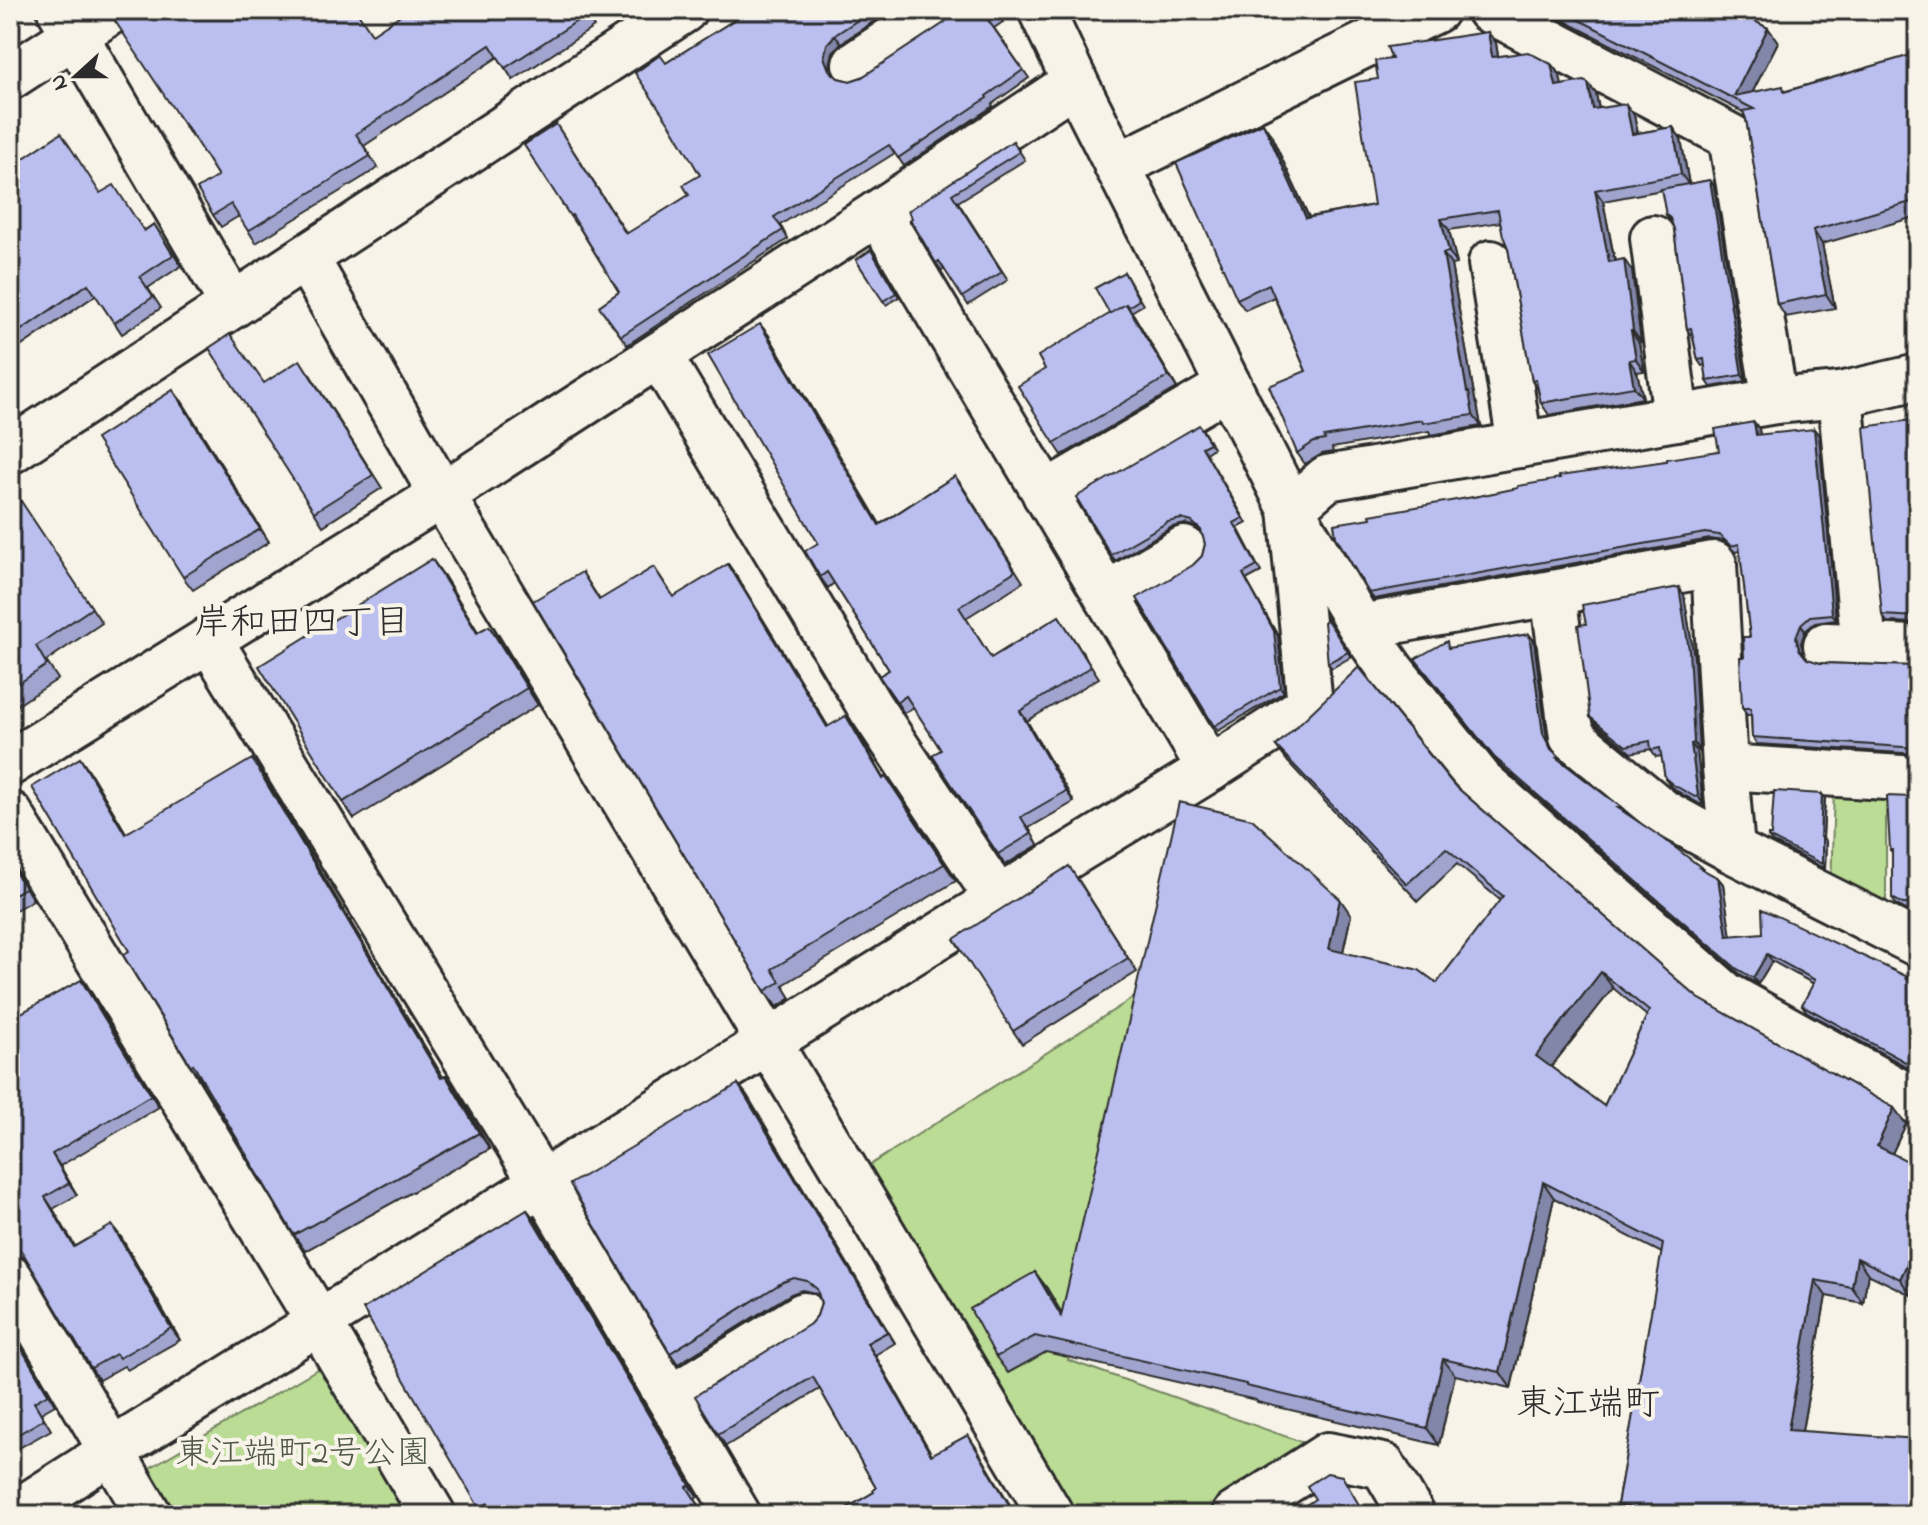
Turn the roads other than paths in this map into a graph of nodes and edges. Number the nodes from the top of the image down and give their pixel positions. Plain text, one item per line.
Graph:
1 (113, 10) edge
2 (684, 10) edge
3 (936, 10) edge
4 (1041, 10) edge
5 (1436, 10) edge
6 (1489, 10) edge
7 (68, 22) edge
8 (855, 64) dead end
9 (10, 77) edge
10 (1075, 82) junction
11 (1117, 166) junction
12 (878, 213) junction
13 (1653, 238) dead end
14 (306, 258) junction
15 (1491, 263) dead end
16 (233, 305) junction
17 (659, 355) junction
18 (1918, 377) edge
19 (1229, 386) junction
20 (1840, 395) junction
21 (1775, 401) junction
22 (1676, 418) junction
23 (1520, 445) junction
24 (10, 451) edge
25 (1045, 494) junction
26 (442, 495) junction
27 (1291, 509) junction
28 (1184, 549) dead end
29 (1553, 593) junction
30 (1106, 595) junction
31 (1361, 627) junction
32 (209, 639) junction
33 (1918, 648) edge
34 (10, 763) edge
35 (1725, 767) junction
36 (1210, 769) junction
37 (1918, 779) edge
38 (10, 814) edge
39 (1732, 850) junction
40 (998, 899) junction
41 (1918, 944) edge
42 (768, 1043) junction
43 (1918, 1102) edge
44 (542, 1183) junction
45 (10, 1278) edge
46 (804, 1315) dead end
47 (319, 1322) junction
48 (670, 1399) junction
49 (112, 1451) junction
50 (12, 1515) edge
51 (149, 1515) edge
52 (433, 1515) edge
53 (738, 1515) edge
54 (1051, 1515) edge
55 (1234, 1515) edge
56 (1412, 1515) edge

1 - 7 street
2 - 14 street
3 - 8 street
4 - 10 street
5 - 11 street
6 - 21 street
7 - 9 street
7 - 16 street
10 - 11 street
10 - 12 street
11 - 19 street
12 - 17 street
12 - 25 street
13 - 22 street
14 - 16 street
14 - 26 street
15 - 23 street
16 - 24 street
17 - 26 street
17 - 40 street
18 - 20 street
19 - 25 street
19 - 27 street
20 - 21 street
20 - 33 street
21 - 22 street
22 - 23 street
23 - 27 street
25 - 30 street
26 - 32 street
26 - 42 street
27 - 31 street
27 - 36 street
28 - 30 street
29 - 31 street
29 - 35 street
29 - 39 street
30 - 36 street
31 - 43 street
32 - 34 street
32 - 44 street
35 - 37 street
35 - 39 street
36 - 40 street
38 - 47 street
39 - 41 street
40 - 42 street
42 - 44 street
42 - 54 street
44 - 47 street
44 - 48 street
45 - 49 street
46 - 48 street
47 - 49 street
47 - 52 street
48 - 53 street
49 - 50 street
49 - 51 street
55 - 56 street

